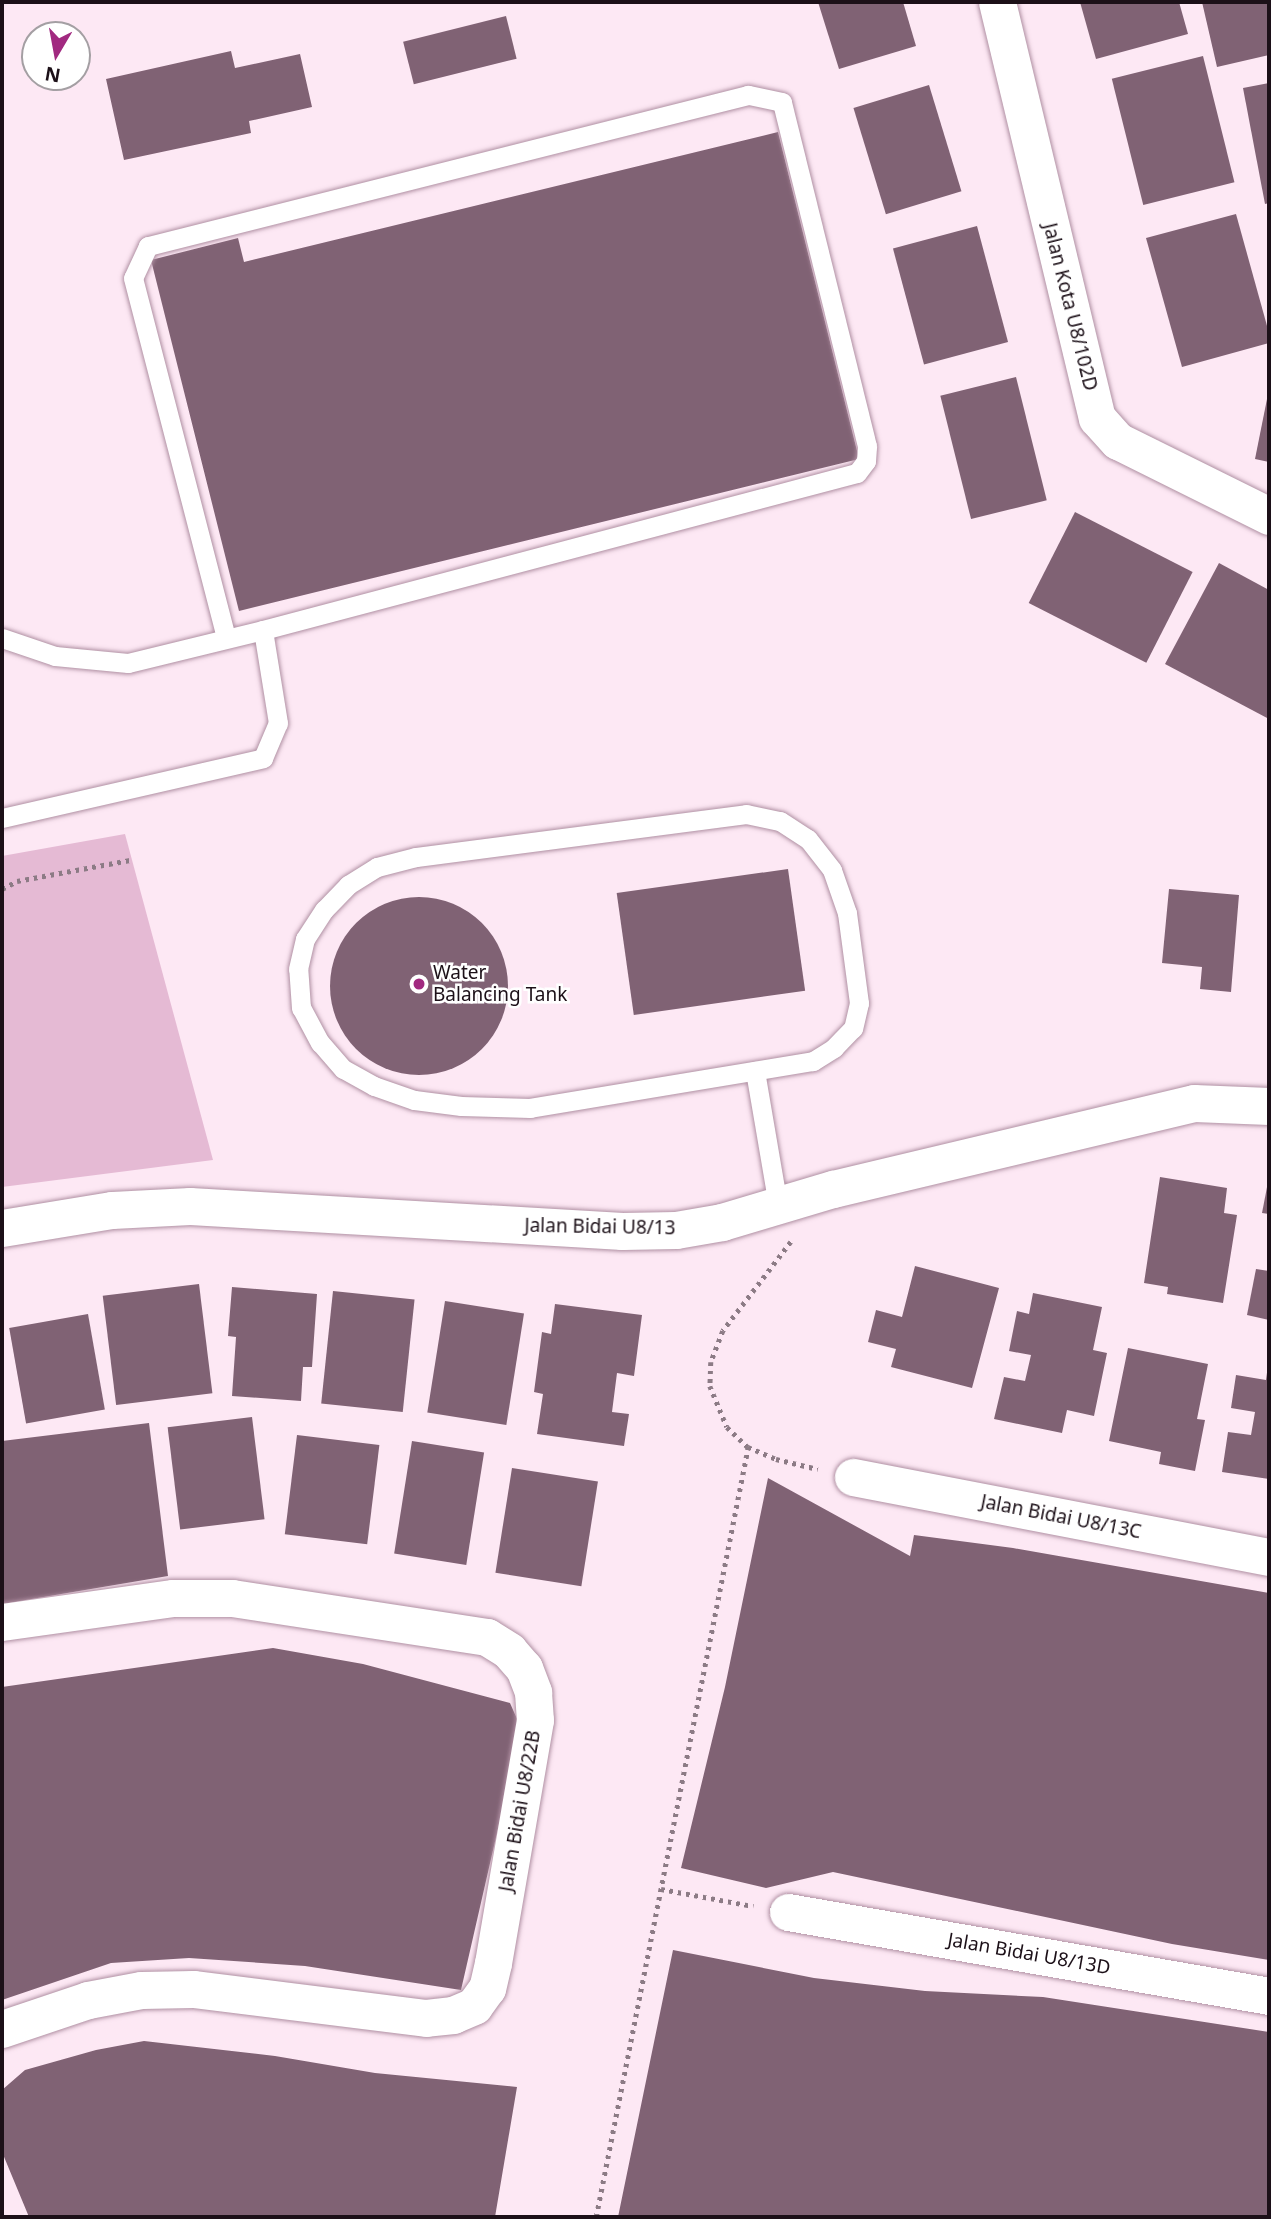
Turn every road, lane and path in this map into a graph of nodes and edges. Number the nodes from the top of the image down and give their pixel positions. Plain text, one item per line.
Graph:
1 (996, 2) edge
2 (1269, 516) edge
3 (263, 630) junction
4 (2, 638) edge
5 (226, 638) junction
6 (2, 818) edge
7 (130, 860) dead end
8 (2, 889) edge
9 (755, 1071) junction
10 (1269, 1106) edge
11 (778, 1205) junction
12 (2, 1227) edge
13 (793, 1239) dead end
14 (748, 1447) junction
15 (853, 1477) joint
16 (1269, 1557) edge
17 (2, 1622) edge
18 (661, 1889) junction
19 (788, 1912) joint
20 (1269, 1996) edge
21 (2, 2029) edge
22 (596, 2217) edge

1 - 2 street, Jalan Kota U8/102D
3 - 5 lane
3 - 5 lane
3 - 6 lane
4 - 5 lane
7 - 8 path
9 - 9 lane
9 - 11 lane
10 - 11 street, Jalan Bidai U8/13
11 - 12 street, Jalan Bidai U8/13
13 - 14 path
14 - 15 path
14 - 18 path
15 - 16 street, Jalan Bidai U8/13C
17 - 21 street, Jalan Bidai U8/22B
18 - 19 path
18 - 22 path
19 - 20 street, Jalan Bidai U8/13D

